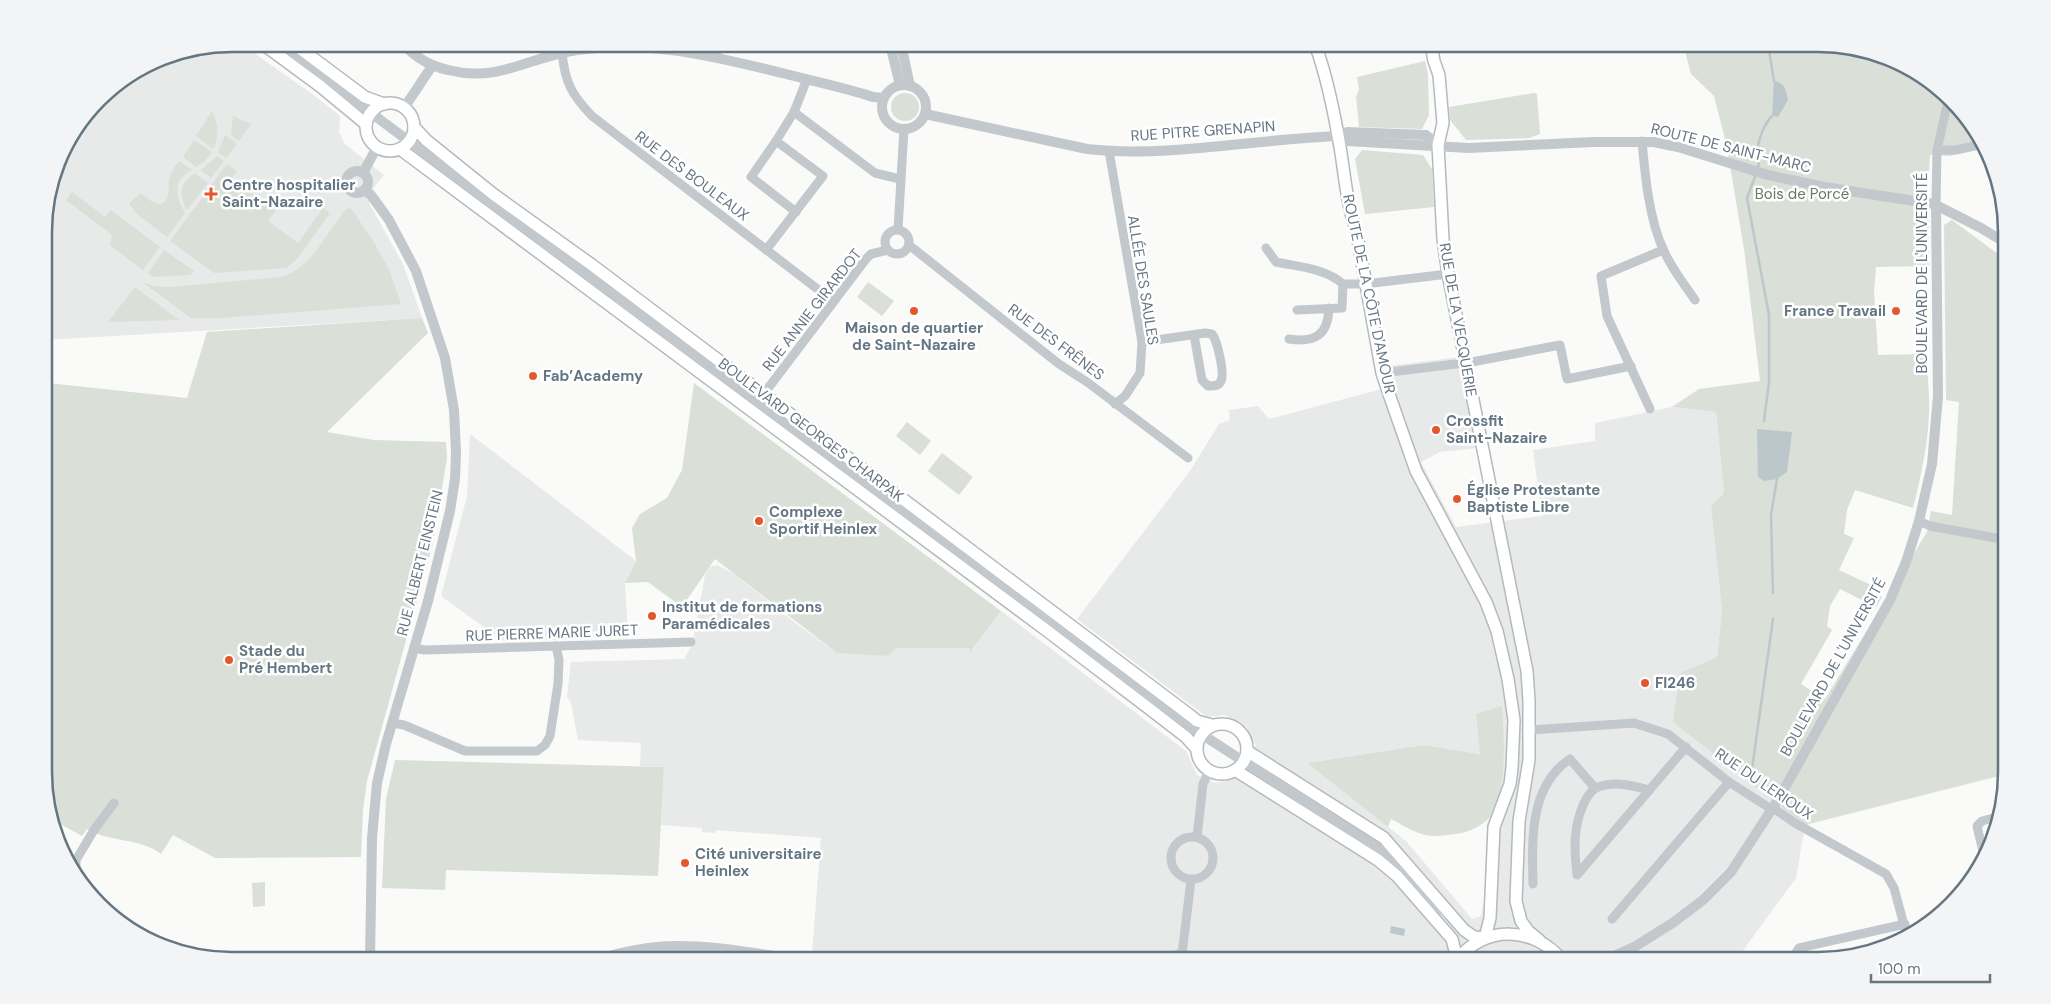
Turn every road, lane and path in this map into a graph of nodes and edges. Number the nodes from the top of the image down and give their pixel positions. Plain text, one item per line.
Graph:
1 (274, 52) edge
2 (290, 52) edge
3 (305, 52) edge
4 (414, 52) edge
5 (567, 52) edge
6 (690, 52) edge
7 (717, 52) edge
8 (893, 52) edge
9 (902, 52) edge
10 (1318, 52) edge
11 (1432, 52) edge
12 (562, 53) junction
13 (717, 58) junction
14 (432, 66) junction
15 (807, 80) junction
16 (905, 86) junction
17 (884, 98) junction
18 (384, 104) junction
19 (1947, 106) edge
20 (404, 108) junction
21 (794, 112) junction
22 (371, 113) junction
23 (925, 114) junction
24 (366, 124) junction
25 (414, 126) junction
26 (904, 128) junction
27 (1338, 136) junction
28 (776, 141) junction
29 (1642, 141) junction
30 (408, 145) junction
31 (1438, 145) junction
32 (1976, 146) edge
33 (377, 148) junction
34 (1937, 150) junction
35 (1109, 152) junction
36 (363, 173) junction
37 (900, 179) junction
38 (364, 190) junction
39 (1936, 205) junction
40 (796, 212) junction
41 (898, 229) junction
42 (1998, 239) edge
43 (909, 245) junction
44 (1266, 248) dead end
45 (766, 250) junction
46 (888, 250) junction
47 (1663, 250) junction
48 (1448, 274) junction
49 (1343, 284) junction
50 (1365, 284) junction
51 (1695, 300) dead end
52 (833, 301) junction
53 (1329, 308) junction
54 (1297, 310) dead end
55 (1194, 335) junction
56 (1289, 339) dead end
57 (1142, 342) junction
58 (1465, 363) junction
59 (1630, 366) junction
60 (1382, 373) junction
61 (763, 395) junction
62 (1115, 404) junction
63 (1650, 409) dead end
64 (1188, 458) dead end
65 (1919, 522) junction
66 (1998, 538) edge
67 (691, 642) dead end
68 (556, 646) junction
69 (414, 648) junction
70 (392, 722) junction
71 (1212, 725) junction
72 (1530, 730) junction
73 (1201, 735) junction
74 (1686, 747) junction
75 (1196, 748) junction
76 (1247, 751) junction
77 (1239, 766) junction
78 (1209, 771) junction
79 (1729, 782) junction
80 (1594, 788) junction
81 (1650, 790) junction
82 (114, 803) dead end
83 (1772, 808) junction
84 (1992, 818) edge
85 (1197, 837) junction
86 (1982, 847) edge
87 (76, 860) edge
88 (1191, 880) junction
89 (1533, 884) dead end
90 (1429, 901) junction
91 (1448, 914) junction
92 (1435, 919) junction
93 (1612, 919) dead end
94 (1905, 924) junction
95 (1906, 929) edge
96 (1485, 938) junction
97 (1540, 941) junction
98 (370, 952) edge
99 (630, 952) edge
100 (741, 952) edge
101 (1182, 952) edge
102 (1456, 952) edge
103 (1464, 952) edge
104 (1554, 952) edge
105 (1622, 952) edge
106 (1796, 952) edge

1 - 24 main road
2 - 22 street, BOULEVARD GEORGES CHARPAK
3 - 18 main road
4 - 14 street
5 - 12 street
6 - 13 street
7 - 13 street
8 - 16 street
9 - 16 street
10 - 27 main road, ROUTE DE LA CÔTE D'AMOUR
11 - 31 main road, RUE DE LA VECQUERIE
12 - 14 street
12 - 45 street, RUE DES BOULEAUX
13 - 15 street
14 - 20 street
15 - 17 street
15 - 21 street
16 - 17 street
16 - 23 street
17 - 26 street
18 - 20 main road
18 - 22 main road
19 - 34 street, BOULEVARD DE L'UNIVERSITÉ
20 - 25 main road, BOULEVARD GEORGES CHARPAK
21 - 28 street
21 - 37 street
22 - 24 main road
22 - 30 street, BOULEVARD GEORGES CHARPAK
23 - 26 street
23 - 35 street, RUE PITRE GRENAPIN
24 - 33 main road
25 - 30 main road
25 - 61 main road, BOULEVARD GEORGES CHARPAK
26 - 37 street
27 - 31 street, RUE PITRE GRENAPIN
27 - 35 street, RUE PITRE GRENAPIN
27 - 50 main road, ROUTE DE LA CÔTE D'AMOUR
28 - 40 street
28 - 40 street
29 - 31 street, ROUTE DE SAINT-MARC
29 - 39 street, ROUTE DE SAINT-MARC
29 - 47 street
30 - 33 main road
30 - 73 street
30 - 75 main road, BOULEVARD GEORGES CHARPAK
31 - 48 main road, RUE DE LA VECQUERIE
32 - 34 street
33 - 36 street
34 - 39 street, BOULEVARD DE L'UNIVERSITÉ
35 - 57 street, ALLÉE DES SAULES
36 - 38 street
36 - 38 street
37 - 41 street
38 - 69 street, RUE ALBERT EINSTEIN
39 - 42 street, ROUTE DE SAINT-MARC
39 - 65 street, BOULEVARD DE L'UNIVERSITÉ
40 - 45 street
41 - 43 street
41 - 46 street
43 - 46 street
43 - 62 street, RUE DES FRÊNES
44 - 49 street
45 - 52 street, RUE DES BOULEAUX
46 - 52 street, RUE ANNIE GIRARDOT
47 - 51 street
47 - 59 street
48 - 50 street
48 - 58 main road, RUE DE LA VECQUERIE
49 - 50 street
49 - 53 street
50 - 60 main road, ROUTE DE LA CÔTE D'AMOUR
52 - 61 street, RUE ANNIE GIRARDOT
53 - 54 street
53 - 56 street
55 - 55 street
55 - 57 street
57 - 62 street, ALLÉE DES SAULES
58 - 59 street
58 - 60 street
58 - 72 main road, RUE DE LA VECQUERIE
59 - 63 street
60 - 96 main road, ROUTE DE LA CÔTE D'AMOUR
61 - 71 main road, BOULEVARD GEORGES CHARPAK
62 - 64 street, RUE DES FRÊNES
65 - 66 street
65 - 83 street, BOULEVARD DE L'UNIVERSITÉ
67 - 68 street, RUE PIERRE MARIE JURET
68 - 69 street, RUE PIERRE MARIE JURET
68 - 70 street
69 - 70 street, RUE ALBERT EINSTEIN
70 - 98 street, RUE ALBERT EINSTEIN
71 - 73 main road
71 - 76 main road, BOULEVARD GEORGES CHARPAK
72 - 74 street, RUE DU LERIOUX
72 - 97 main road
73 - 75 main road
73 - 77 street
74 - 79 street, RUE DU LERIOUX
74 - 81 street
75 - 78 main road, BOULEVARD GEORGES CHARPAK
76 - 77 main road
76 - 91 main road
77 - 78 main road
77 - 90 street
77 - 92 main road
78 - 85 street
79 - 83 street, RUE DU LERIOUX
79 - 93 street
80 - 81 street
80 - 81 street
80 - 89 street
82 - 87 street
83 - 94 street, RUE DU LERIOUX
83 - 105 street, BOULEVARD DE L'UNIVERSITÉ
84 - 86 street
85 - 88 street
85 - 88 street
88 - 101 street
90 - 91 street
90 - 92 street
91 - 96 main road
92 - 102 main road
94 - 95 street, RUE DU LERIOUX
94 - 106 street
96 - 97 main road
96 - 103 main road
97 - 104 main road
99 - 100 street

